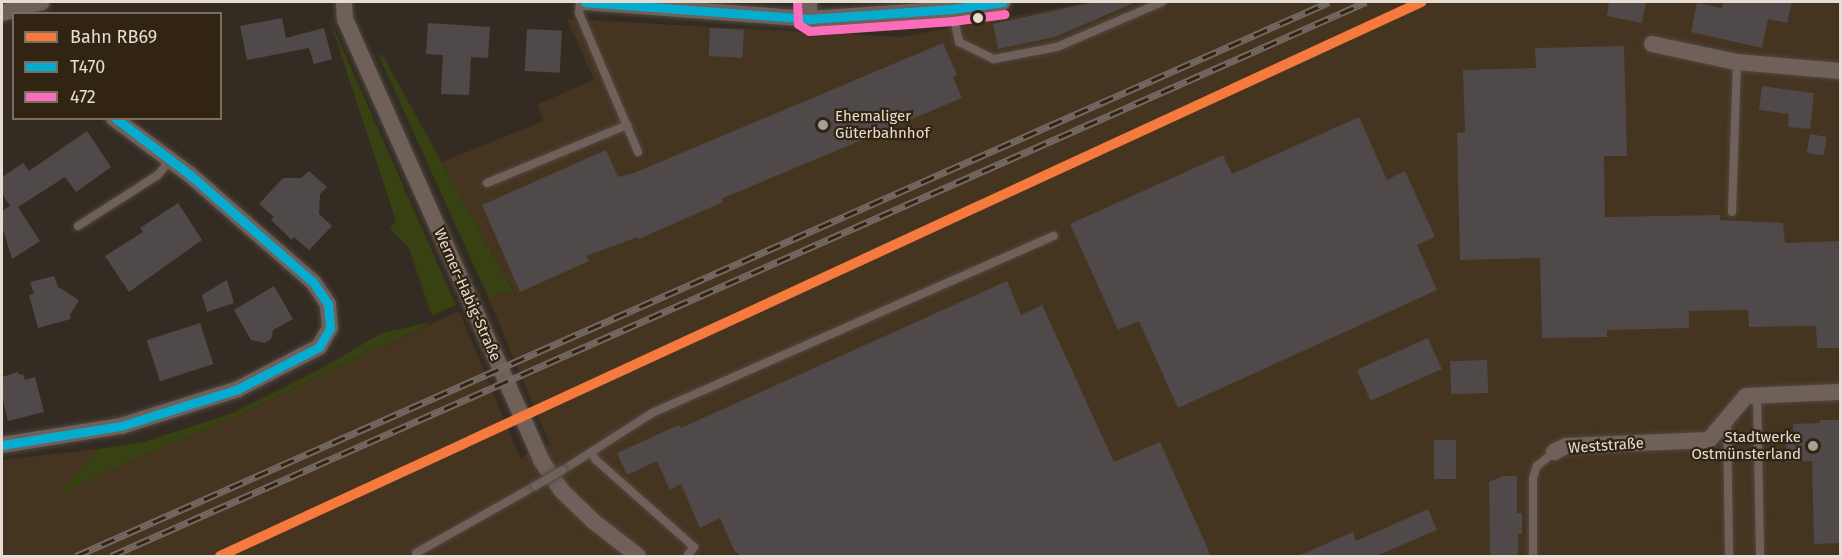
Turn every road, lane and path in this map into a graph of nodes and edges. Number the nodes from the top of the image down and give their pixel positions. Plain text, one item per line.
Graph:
1 (42, 2) edge
2 (344, 2) edge
3 (580, 2) edge
4 (585, 2) edge
5 (809, 2) edge
6 (1002, 2) edge
7 (1162, 2) edge
8 (952, 9) junction
9 (27, 10) edge
10 (2, 13) edge
11 (809, 19) junction
12 (1652, 44) dead end
13 (1737, 62) junction
14 (1840, 71) edge
15 (117, 120) edge
16 (627, 125) junction
17 (638, 152) dead end
18 (170, 160) junction
19 (487, 183) dead end
20 (1732, 212) dead end
21 (78, 226) dead end
22 (1054, 236) dead end
23 (1840, 392) edge
24 (1757, 395) junction
25 (1727, 420) junction
26 (2, 445) edge
27 (591, 452) junction
28 (1554, 452) joint
29 (416, 553) dead end
30 (638, 556) edge
31 (687, 556) edge
32 (1533, 556) edge
33 (1729, 556) edge
34 (1760, 556) edge

1 - 9 street
2 - 30 street, Werner-Habig-Straße
3 - 16 lane
4 - 11 street
5 - 11 street
6 - 8 street
7 - 8 lane
8 - 11 street
9 - 10 street
12 - 13 street
13 - 14 street
13 - 20 lane
15 - 18 street
16 - 17 lane
16 - 19 lane
18 - 21 lane
18 - 26 street
22 - 27 lane
23 - 24 street
24 - 25 street, Weststraße
24 - 34 lane
25 - 28 street, Weststraße
25 - 33 lane
27 - 29 lane, bridge
27 - 31 lane
28 - 32 lane, Weststraße

